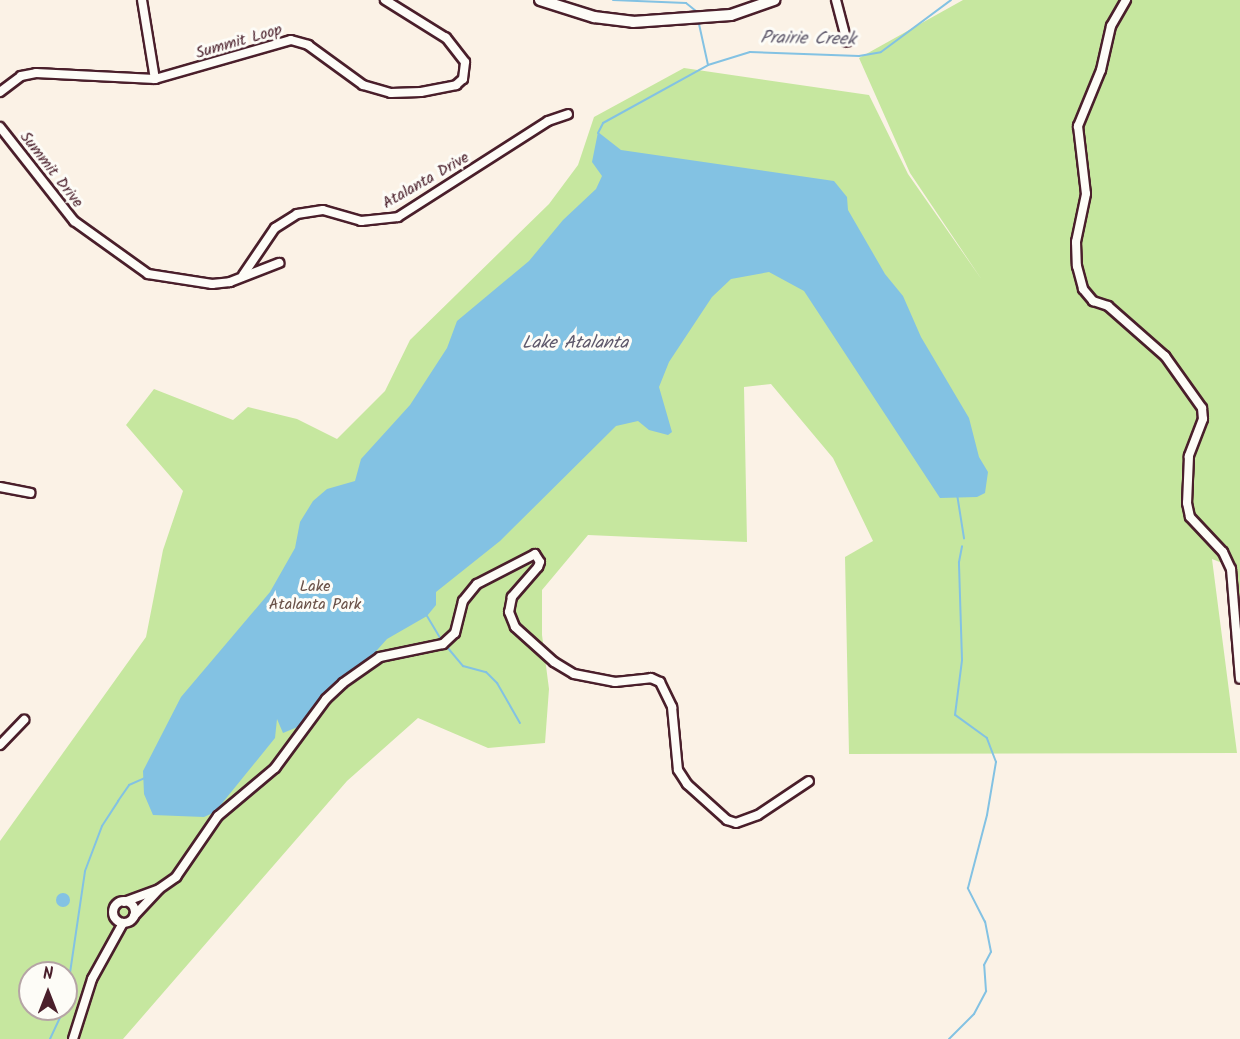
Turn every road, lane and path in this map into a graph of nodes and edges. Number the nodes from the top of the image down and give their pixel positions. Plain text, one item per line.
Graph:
1 (142, 0) edge
2 (385, 0) edge
3 (540, 0) edge
4 (774, 0) edge
5 (836, 0) edge
6 (1126, 0) edge
7 (847, 42) dead end
8 (155, 79) junction
9 (0, 92) edge
10 (568, 114) dead end
11 (0, 127) edge
12 (279, 263) dead end
13 (243, 275) junction
14 (0, 487) edge
15 (30, 493) dead end
16 (1240, 679) edge
17 (24, 720) dead end
18 (0, 746) edge
19 (809, 781) dead end
20 (159, 889) junction
21 (124, 902) junction
22 (134, 916) junction
23 (123, 923) junction
24 (73, 1039) edge

1 - 8 street
2 - 8 street, Summit Loop
3 - 4 main road
5 - 7 street
6 - 16 street
8 - 9 street, Summit Loop
10 - 13 street, Atalanta Drive
11 - 13 street, Summit Drive
12 - 13 street, Summit Drive
14 - 15 street
17 - 18 street
19 - 20 street
20 - 21 street
20 - 22 street
21 - 22 street
21 - 23 street
22 - 23 street
23 - 24 street

